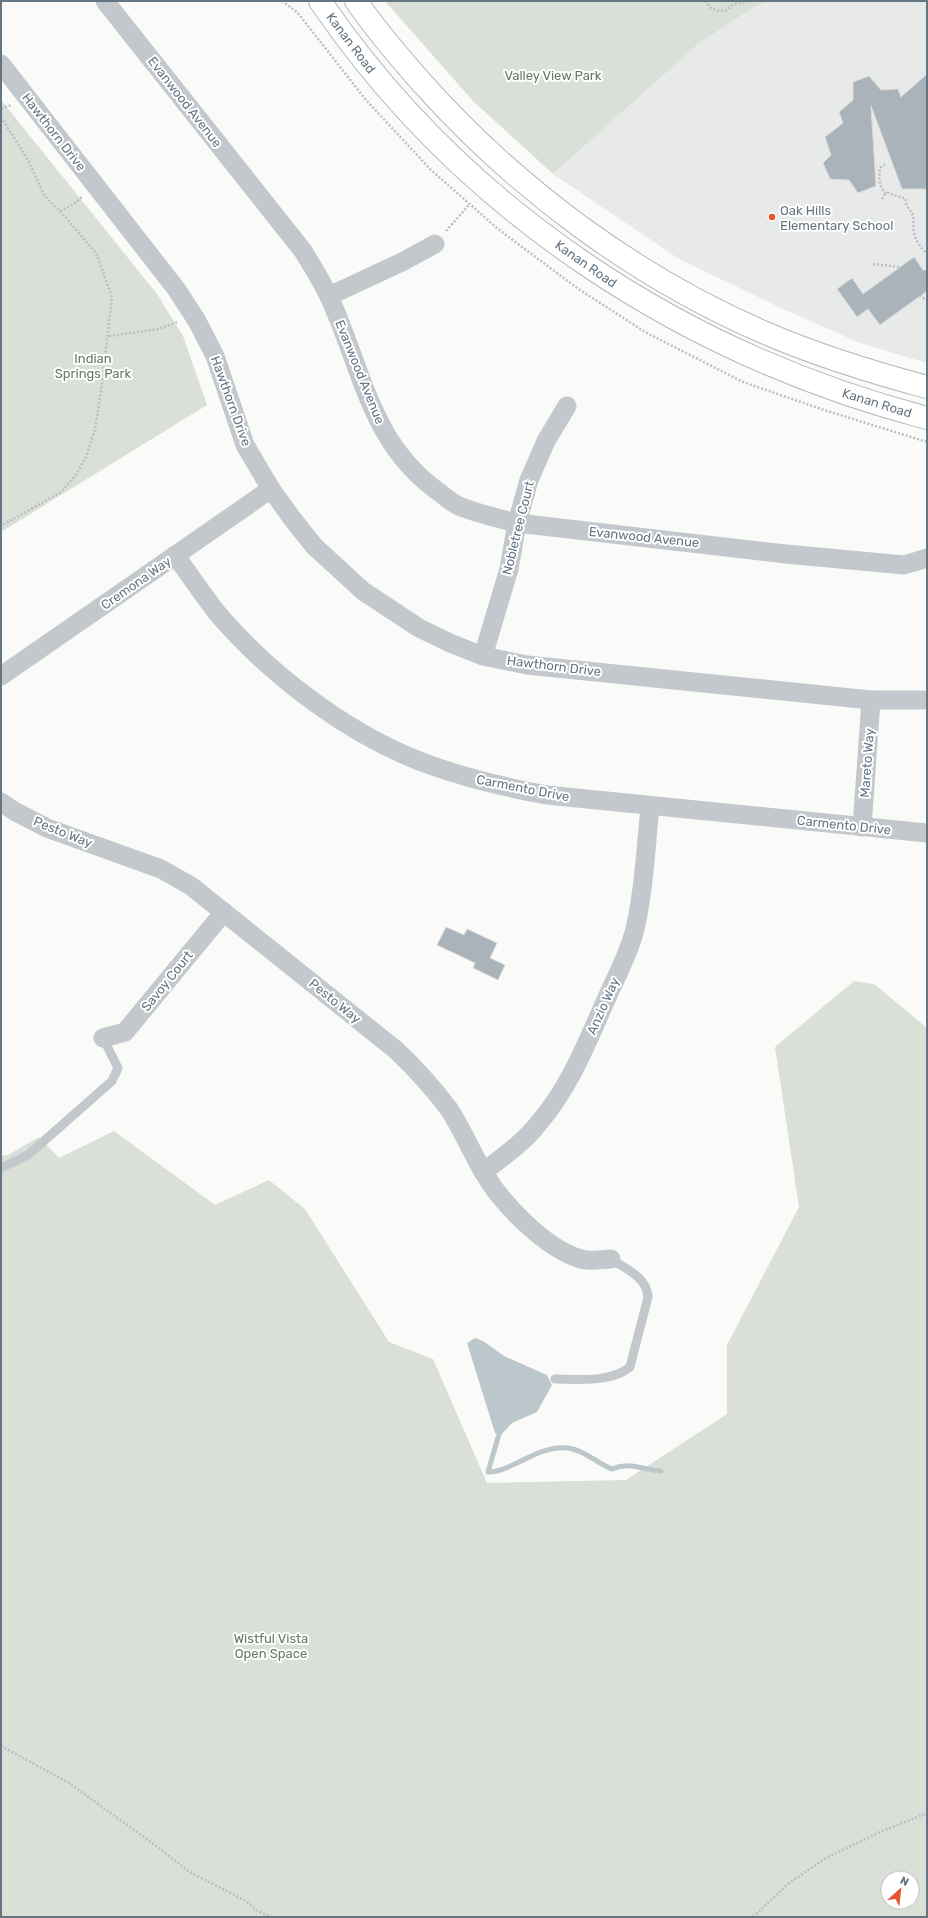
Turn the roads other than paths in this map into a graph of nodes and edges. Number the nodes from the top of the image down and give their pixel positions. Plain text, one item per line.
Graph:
1 (105, 1) edge
2 (320, 1) edge
3 (356, 1) edge
4 (1, 64) edge
5 (435, 244) road end
6 (329, 296) junction
7 (927, 387) edge
8 (567, 406) dead end
9 (927, 418) edge
10 (271, 489) junction
11 (517, 523) junction
12 (175, 555) junction
13 (927, 558) edge
14 (483, 656) junction
15 (1, 676) edge
16 (871, 700) junction
17 (927, 700) edge
18 (1, 802) edge
19 (650, 806) junction
20 (862, 827) junction
21 (927, 833) edge
22 (224, 912) junction
23 (103, 1038) joint
24 (1, 1168) edge
25 (483, 1172) junction
26 (611, 1259) joint
27 (555, 1379) dead end

1 - 6 street, Evanwood Avenue
2 - 9 main road, Kanan Road
3 - 7 main road
4 - 10 street, Hawthorn Drive
5 - 6 street
6 - 11 street, Evanwood Avenue
8 - 11 street, Nobletree Court
10 - 12 street, Cremona Way
10 - 14 street, Hawthorn Drive
11 - 13 street, Evanwood Avenue
11 - 14 street, Nobletree Court
12 - 15 street, Cremona Way
12 - 19 street, Carmento Drive
14 - 16 street, Hawthorn Drive
16 - 17 street, Hawthorn Drive
16 - 20 street, Mareto Way
18 - 22 street, Pesto Way
19 - 20 street, Carmento Drive
19 - 25 street, Anzio Way
20 - 21 street, Carmento Drive
22 - 23 street, Savoy Court
22 - 25 street, Pesto Way
23 - 24 lane
25 - 26 street, Pesto Way
26 - 27 lane

